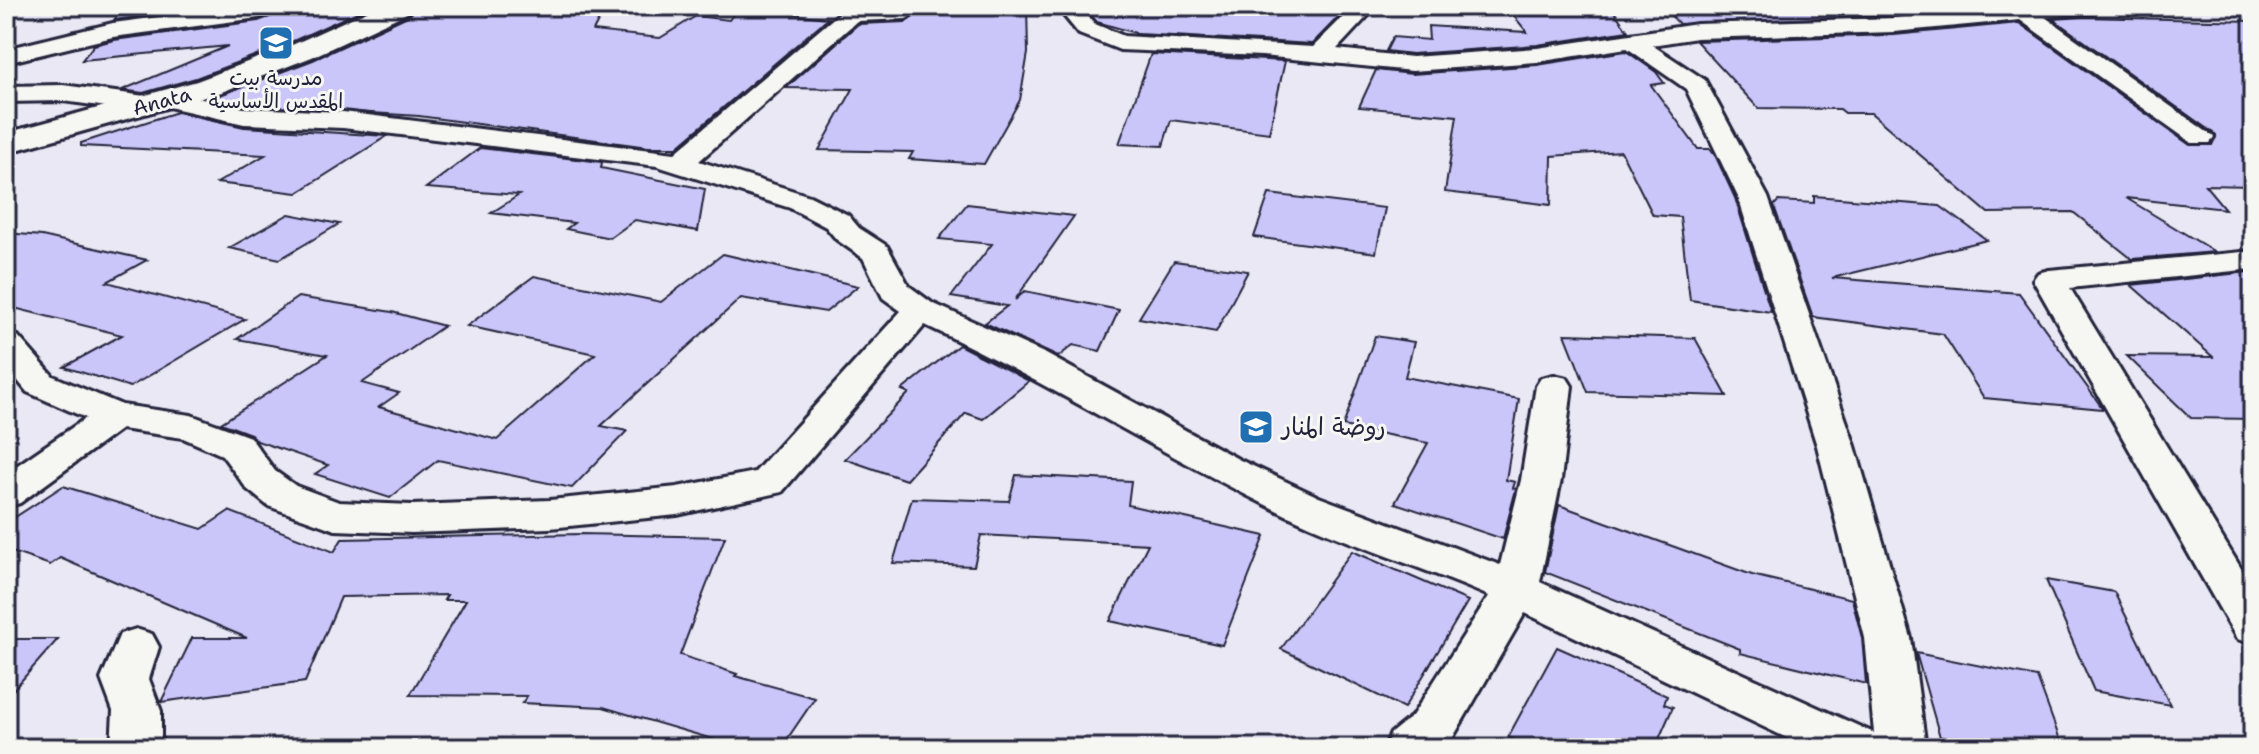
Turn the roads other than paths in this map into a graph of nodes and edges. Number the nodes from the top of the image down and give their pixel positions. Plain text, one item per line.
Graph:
1 (274, 6) edge
2 (400, 6) edge
3 (915, 6) edge
4 (1067, 6) edge
5 (1366, 6) edge
6 (2093, 6) edge
7 (2025, 13) junction
8 (1934, 14) edge
9 (1634, 43) junction
10 (6, 56) edge
11 (1318, 56) junction
12 (6, 94) edge
13 (157, 102) junction
14 (2201, 137) dead end
15 (6, 143) edge
16 (680, 163) junction
17 (2253, 260) edge
18 (920, 310) junction
19 (6, 343) edge
20 (1554, 386) dead end
21 (114, 416) junction
22 (6, 493) edge
23 (1516, 590) junction
24 (2253, 627) edge
25 (136, 647) dead end
26 (136, 748) edge
27 (1409, 748) edge
28 (1857, 748) edge
29 (1901, 748) edge

1 - 10 street
2 - 13 street, Anata
3 - 16 street
4 - 11 street
5 - 11 street
6 - 7 street
7 - 8 street
7 - 14 street
8 - 9 street
9 - 11 street
9 - 29 street
12 - 13 street
13 - 15 street, Anata
13 - 16 street
16 - 18 street
17 - 24 street
18 - 21 street
18 - 23 street
19 - 21 street
20 - 23 street
21 - 22 street
23 - 27 street
23 - 28 street
25 - 26 street

